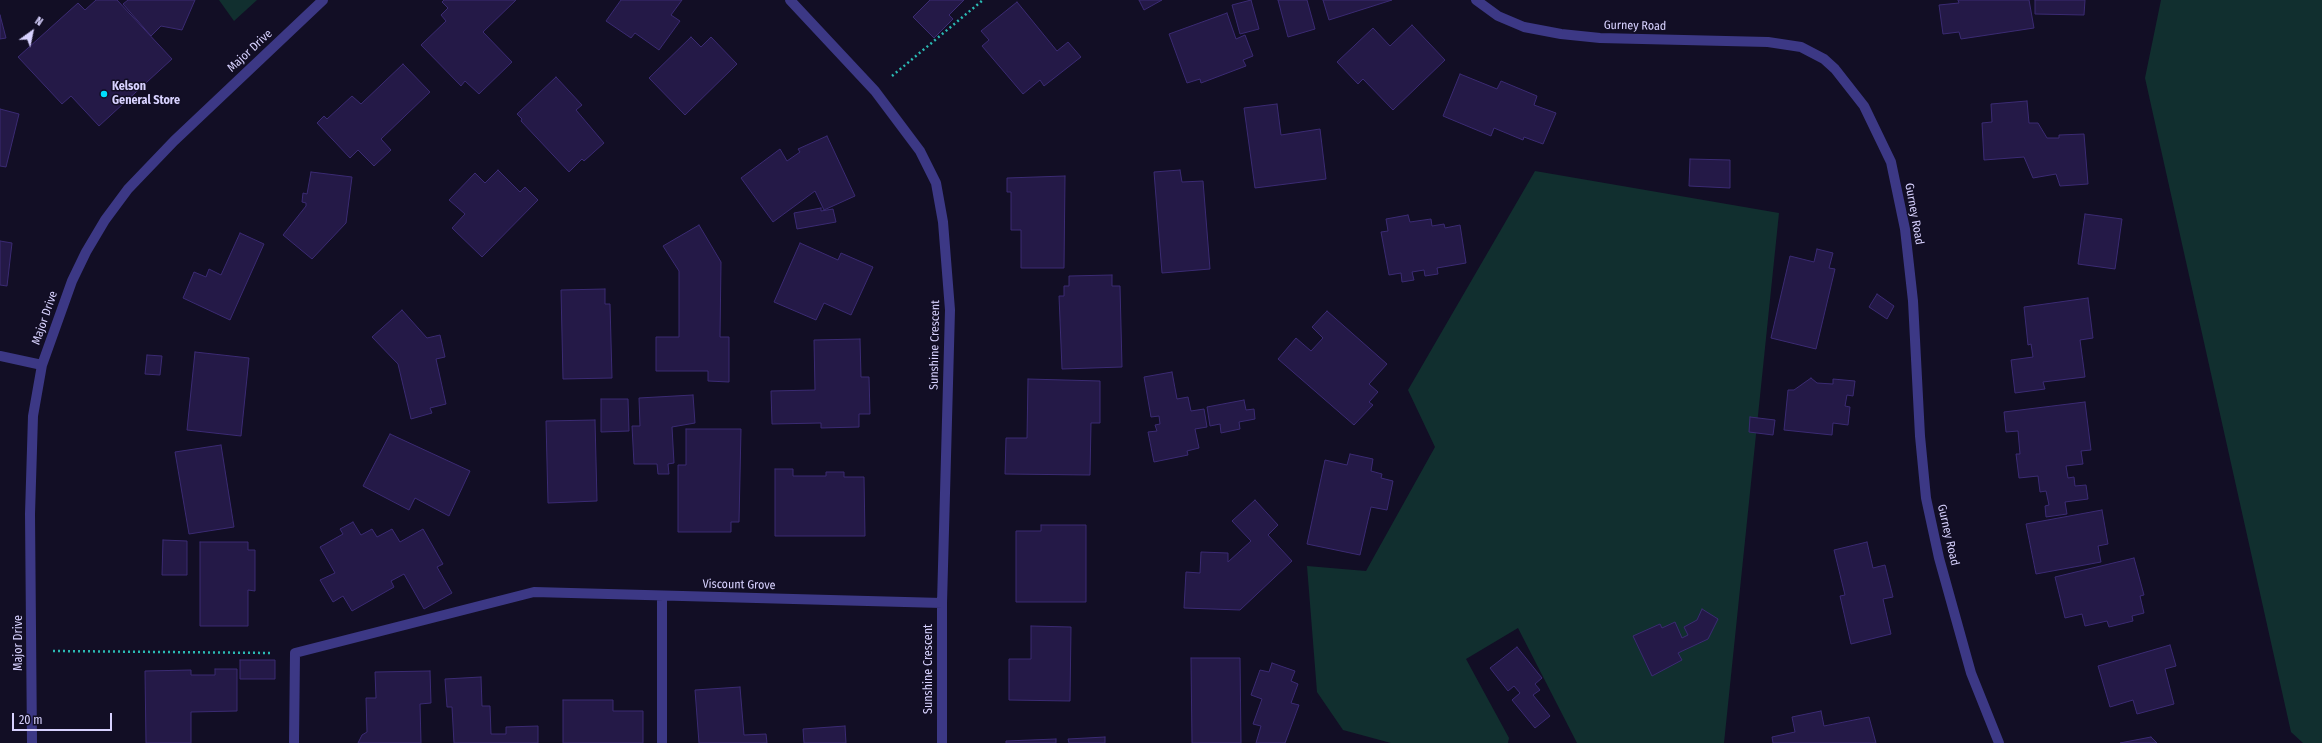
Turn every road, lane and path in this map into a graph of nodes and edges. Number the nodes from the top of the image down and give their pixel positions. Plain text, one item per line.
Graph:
1 (323, 0) edge
2 (790, 0) edge
3 (983, 0) edge
4 (1476, 0) edge
5 (875, 90) junction
6 (0, 356) edge
7 (42, 366) junction
8 (662, 596) junction
9 (942, 603) junction
10 (32, 651) junction
11 (295, 653) junction
12 (32, 743) edge
13 (294, 743) edge
14 (662, 743) edge
15 (942, 743) edge
16 (1999, 743) edge

1 - 7 street, Major Drive
2 - 5 street, Sunshine Crescent
3 - 5 path
4 - 16 street, Gurney Road
5 - 9 street, Sunshine Crescent
6 - 7 street
7 - 10 street, Major Drive
8 - 9 street, Viscount Grove
8 - 11 street, Viscount Grove
8 - 14 street
9 - 15 street, Sunshine Crescent
10 - 11 path
10 - 12 street, Major Drive
11 - 13 street

